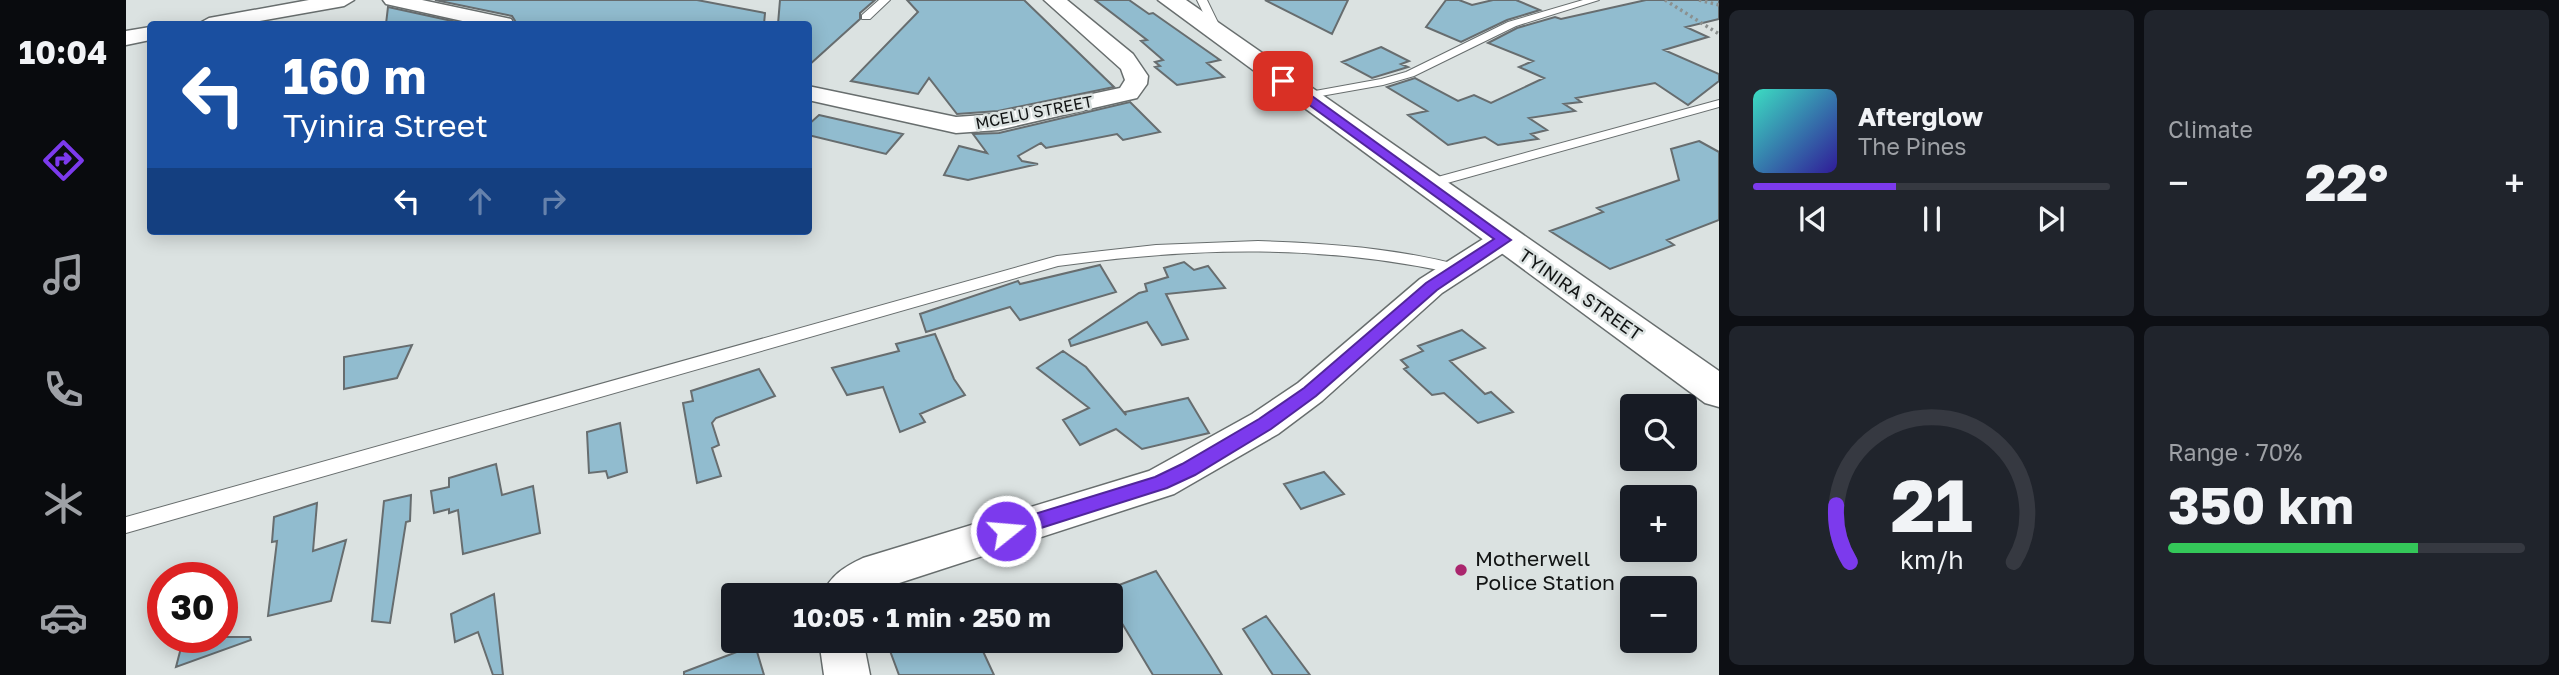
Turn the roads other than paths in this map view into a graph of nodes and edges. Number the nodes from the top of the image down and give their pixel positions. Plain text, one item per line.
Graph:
1 (344, 0) edge
2 (393, 0) edge
3 (886, 0) edge
4 (1054, 0) edge
5 (1170, 0) edge
6 (1202, 0) edge
7 (1594, 0) edge
8 (866, 18) dead end
9 (226, 21) edge
10 (489, 21) edge
11 (147, 34) edge
12 (1219, 35) junction
13 (126, 38) edge
14 (812, 94) edge
15 (1304, 96) junction
16 (1719, 103) edge
17 (1428, 184) junction
18 (1504, 240) junction
19 (1458, 268) junction
20 (1719, 392) edge
21 (126, 524) edge
22 (856, 583) edge
23 (843, 653) edge
24 (847, 675) edge

1 - 9 street
2 - 10 street
3 - 8 lane
4 - 14 street, MCELU STREET
5 - 12 street, TYINIRA STREET
6 - 12 lane
7 - 15 lane
11 - 13 street
12 - 15 street, TYINIRA STREET
15 - 17 street, TYINIRA STREET
16 - 17 lane
17 - 18 street, TYINIRA STREET
18 - 19 street
18 - 20 street, TYINIRA STREET
19 - 21 lane
19 - 22 street
23 - 24 street

